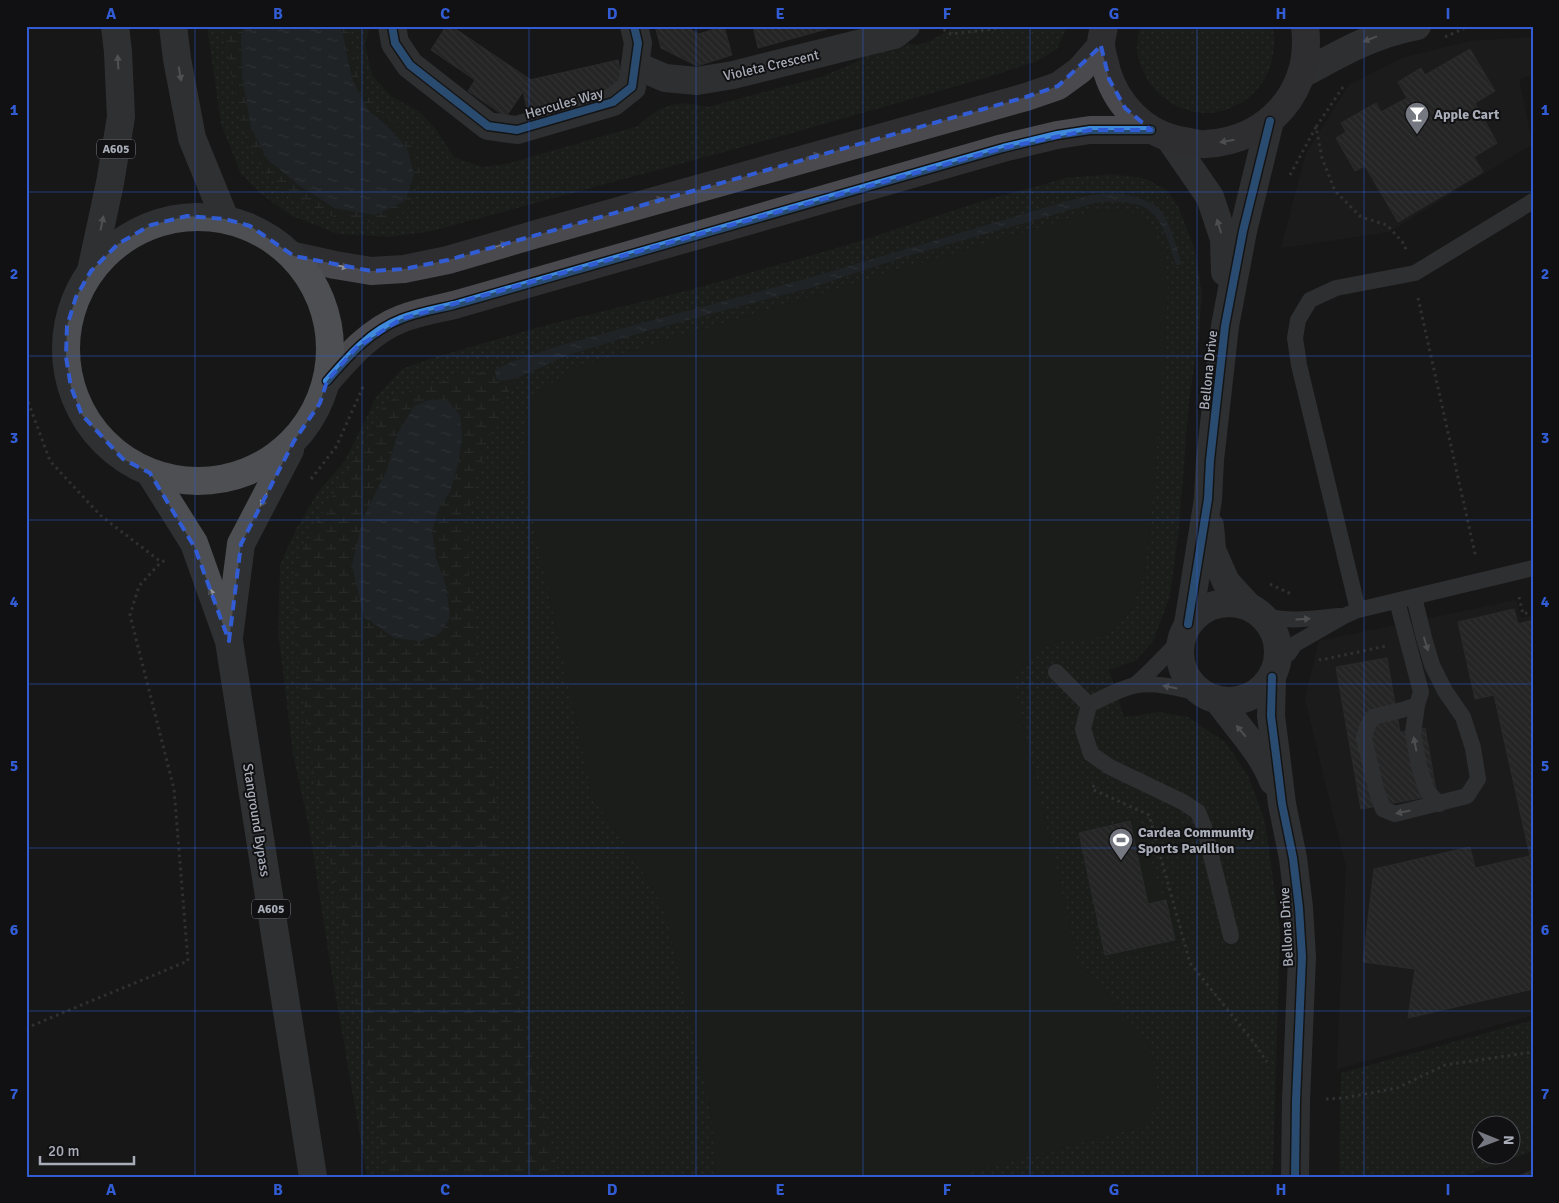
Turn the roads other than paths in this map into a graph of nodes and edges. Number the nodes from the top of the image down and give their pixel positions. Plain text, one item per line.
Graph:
1 (115, 26) edge
2 (173, 26) edge
3 (392, 26) edge
4 (634, 26) edge
5 (906, 26) edge
6 (1306, 26) edge
7 (1417, 26) edge
8 (1102, 36) edge
9 (635, 65) junction
10 (1302, 75) junction
11 (1270, 121) junction
12 (1160, 134) junction
13 (1533, 202) edge
14 (225, 218) junction
15 (294, 256) junction
16 (91, 271) junction
17 (1225, 326) junction
18 (327, 381) junction
19 (294, 441) junction
20 (150, 473) junction
21 (1208, 499) junction
22 (1533, 568) edge
23 (1414, 597) junction
24 (1397, 601) junction
25 (1255, 610) junction
26 (1351, 613) junction
27 (1185, 631) junction
28 (229, 641) junction
29 (1275, 669) junction
30 (1056, 672) dead end
31 (1135, 685) junction
32 (1211, 697) junction
33 (1089, 705) junction
34 (1417, 705) junction
35 (1282, 804) junction
36 (1439, 804) junction
37 (1231, 936) dead end
38 (313, 1177) edge
39 (1296, 1177) edge

16 -> 1 main road, A605
2 -> 14 main road
3 - 9 street, Hercules Way
4 - 9 street, Hercules Way
5 - 9 street, Violeta Crescent
6 - 10 street
7 -> 10 street
8 - 12 street
15 -> 8 street
10 - 11 street
11 -> 12 street
11 - 17 street, Bellona Drive
17 -> 12 street, Bellona Drive
12 - 18 street
13 - 26 lane
14 - 15 main road
14 - 16 main road
15 - 18 main road
16 - 20 main road
17 - 21 street, Bellona Drive
18 - 19 main road
19 - 20 main road
19 -> 28 main road, Stanground Bypass / A605
28 -> 20 main road, Stanground Bypass / A605
21 - 25 street, Bellona Drive
21 - 27 street, Bellona Drive
22 - 23 lane
23 - 24 lane
23 -> 36 lane
24 - 26 lane
24 - 34 lane
25 -> 26 lane
25 - 27 street
25 - 29 street, Bellona Drive
26 - 29 lane
27 - 31 lane
27 - 32 street, Bellona Drive
28 - 38 main road, Stanground Bypass / A605
29 - 32 street
29 - 35 street, Bellona Drive
30 - 33 lane
32 -> 31 lane
31 - 33 lane
35 -> 32 street, Bellona Drive
33 - 37 lane
36 -> 34 lane
36 -> 34 lane
35 - 39 street, Bellona Drive

